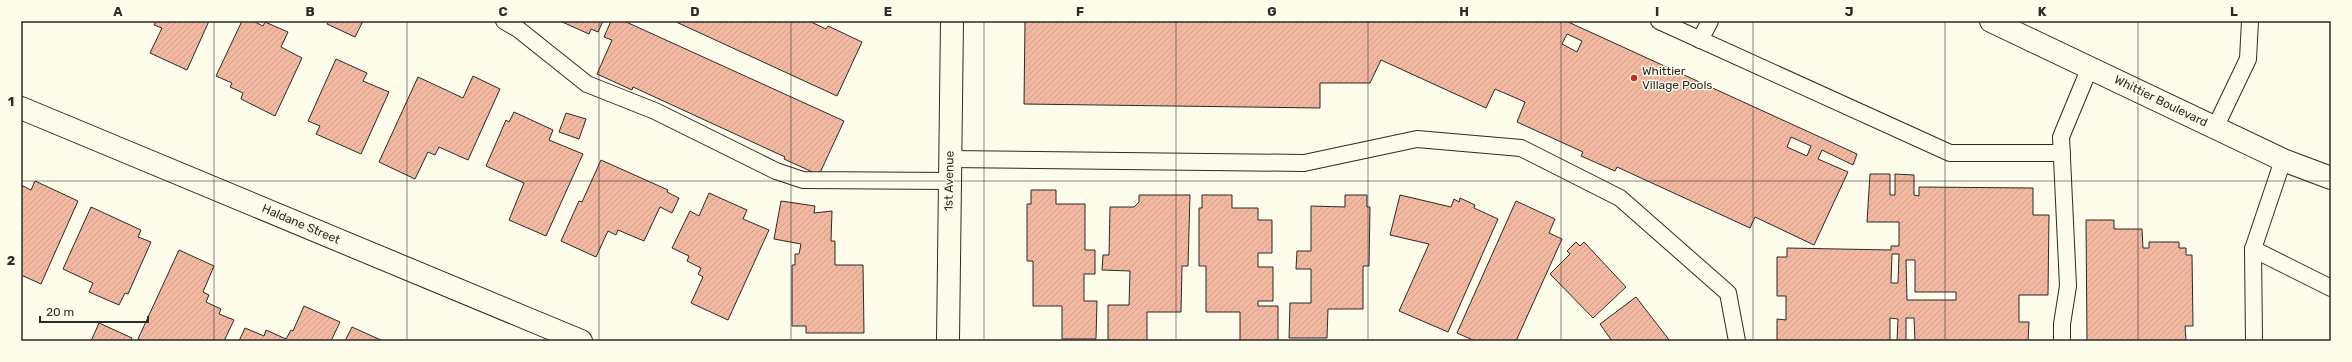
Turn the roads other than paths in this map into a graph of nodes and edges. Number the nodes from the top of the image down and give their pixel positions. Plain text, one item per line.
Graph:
1 (504, 21) edge
2 (952, 21) edge
3 (1659, 21) edge
4 (1710, 21) edge
5 (1991, 21) edge
6 (2250, 21) edge
7 (1700, 40) junction
8 (2090, 66) junction
9 (21, 108) edge
10 (2215, 128) junction
11 (2062, 153) junction
12 (949, 159) junction
13 (2283, 160) junction
14 (2331, 178) edge
15 (949, 181) junction
16 (2253, 249) junction
17 (2331, 288) edge
18 (581, 341) edge
19 (948, 341) edge
20 (1737, 341) edge
21 (2062, 341) edge
22 (2254, 341) edge

1 - 15 lane
2 - 12 main road, 1st Avenue
3 - 7 lane
4 - 7 lane
5 - 8 main road, Whittier Boulevard
6 - 10 lane
7 - 11 lane
8 - 10 main road, Whittier Boulevard
8 - 11 lane
9 - 18 main road, Haldane Street
10 - 13 main road, Whittier Boulevard
11 - 21 lane
12 - 15 main road, 1st Avenue
12 - 20 lane
13 - 14 main road, Whittier Boulevard
13 - 16 lane
15 - 19 main road, 1st Avenue
16 - 17 lane
16 - 22 lane

